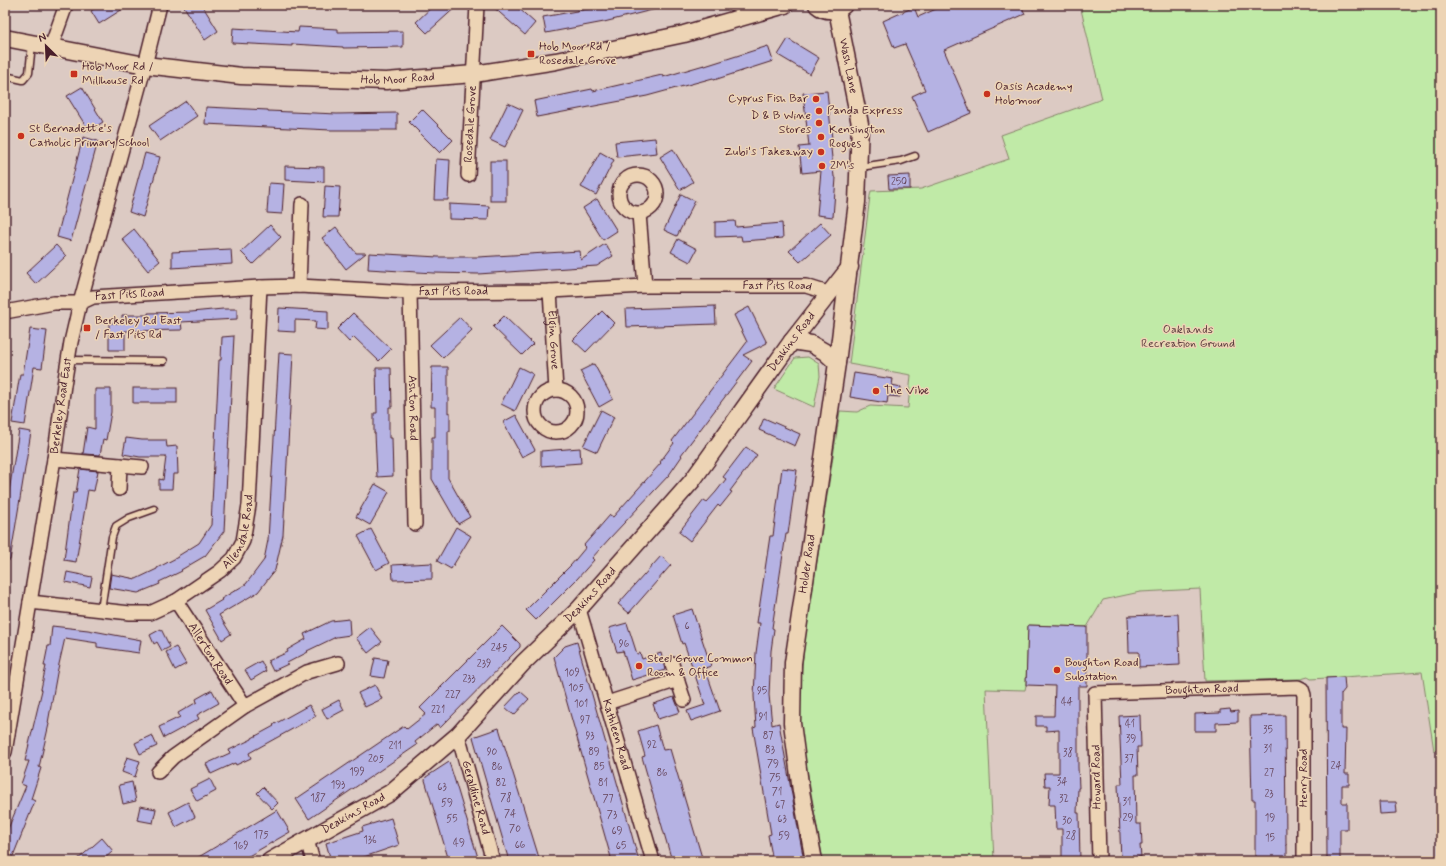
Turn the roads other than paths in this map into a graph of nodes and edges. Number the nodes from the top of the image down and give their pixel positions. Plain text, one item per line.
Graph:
1 (66, 5) edge
2 (160, 5) edge
3 (477, 5) edge
4 (785, 5) edge
5 (817, 5) edge
6 (841, 7) edge
7 (5, 38) edge
8 (32, 43) junction
9 (51, 47) junction
10 (145, 65) junction
11 (474, 74) junction
12 (5, 76) edge
13 (915, 156) dead end
14 (858, 167) junction
15 (468, 175) dead end
16 (302, 204) dead end
17 (639, 214) dead end
18 (850, 267) junction
19 (299, 286) junction
20 (645, 286) junction
21 (260, 287) junction
22 (550, 291) junction
23 (410, 292) junction
24 (828, 293) junction
25 (80, 303) junction
26 (5, 312) edge
27 (792, 341) junction
28 (68, 360) junction
29 (164, 361) dead end
30 (837, 364) junction
31 (556, 390) dead end
32 (54, 459) junction
33 (120, 465) junction
34 (142, 467) dead end
35 (119, 489) dead end
36 (154, 509) dead end
37 (415, 524) dead end
38 (176, 601) junction
39 (30, 602) junction
40 (579, 609) junction
41 (101, 610) junction
42 (338, 663) dead end
43 (672, 664) dead end
44 (678, 680) junction
45 (1096, 693) joint
46 (1304, 695) joint
47 (684, 700) dead end
48 (607, 703) junction
49 (245, 706) junction
50 (458, 735) junction
51 (5, 752) edge
52 (158, 772) dead end
53 (307, 840) junction
54 (270, 861) edge
55 (313, 861) edge
56 (493, 861) edge
57 (653, 861) edge
58 (814, 861) edge
59 (1099, 861) edge
60 (1304, 861) edge

1 - 9 street
2 - 10 street, Berkeley Road East
3 - 11 street, Rosedale Grove
4 - 11 street, Hob Moor Road
5 - 6 street, Wash Lane
6 - 14 street, Wash Lane
7 - 8 street, Hob Moor Road
8 - 9 street, Hob Moor Road
8 - 12 lane
9 - 10 street, Hob Moor Road
10 - 11 street, Hob Moor Road
10 - 25 street, Berkeley Road East
11 - 15 street, Rosedale Grove
13 - 14 lane
14 - 18 street, Wash Lane
16 - 19 street
17 - 20 street
18 - 24 street, Deakins Road
18 - 30 street, Holder Road
19 - 21 street, Fast Pits Road
19 - 23 street, Fast Pits Road
20 - 22 street, Fast Pits Road
20 - 24 street, Fast Pits Road
21 - 25 street, Fast Pits Road
21 - 38 street, Allendale Road
22 - 23 street, Fast Pits Road
22 - 31 street, Elgin Grove
23 - 37 street, Ashton Road
24 - 27 street, Deakins Road
25 - 26 street, Fast Pits Road
25 - 28 street, Berkeley Road East
27 - 30 street
27 - 40 street, Deakins Road
28 - 29 lane
28 - 32 street, Berkeley Road East
30 - 58 street, Holder Road
32 - 33 street
32 - 39 street, Berkeley Road East
33 - 34 street
33 - 35 street
36 - 41 lane
38 - 41 street, Allendale Road
38 - 49 street, Allerton Road
39 - 41 street, Allendale Road
39 - 51 street, Berkeley Road East
40 - 48 street, Kathleen Road
40 - 50 street, Deakins Road
42 - 49 street
43 - 44 street
44 - 47 street
44 - 48 street
45 - 46 street, Boughton Road
45 - 59 street, Howard Road
46 - 60 street, Henry Road
48 - 57 street, Kathleen Road
49 - 52 street
50 - 53 street, Deakins Road
50 - 56 street, Geraldine Road
53 - 54 street, Deakins Road
53 - 55 street

